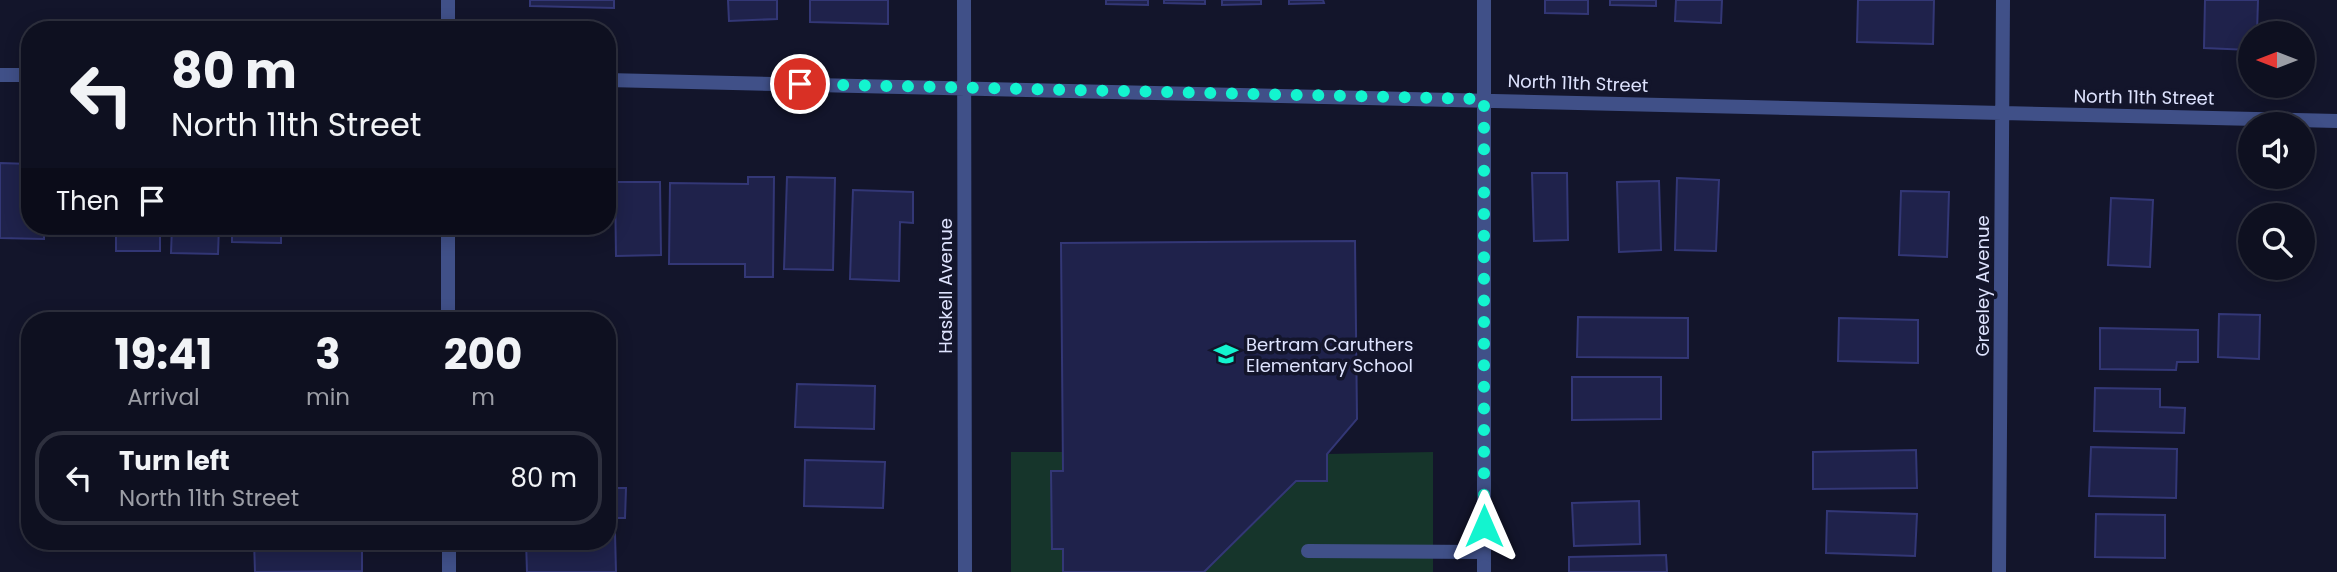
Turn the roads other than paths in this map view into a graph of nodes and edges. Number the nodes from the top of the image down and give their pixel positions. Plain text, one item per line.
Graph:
1 (448, 0) edge
2 (964, 0) edge
3 (1484, 0) edge
4 (2003, 0) edge
5 (448, 21) edge
6 (0, 75) edge
7 (21, 75) edge
8 (616, 80) edge
9 (965, 88) junction
10 (1484, 99) junction
11 (2003, 114) junction
12 (2337, 121) edge
13 (448, 235) edge
14 (448, 312) edge
15 (449, 550) edge
16 (1308, 551) dead end
17 (1484, 552) junction
18 (449, 572) edge
19 (965, 572) edge
20 (1484, 572) edge
21 (1999, 572) edge

1 - 5 street
2 - 9 street, Haskell Avenue
3 - 10 street
4 - 11 street, Greeley Avenue
6 - 7 street
8 - 9 street, North 11th Street
9 - 10 street, North 11th Street
9 - 19 street, Haskell Avenue
10 - 11 street, North 11th Street
10 - 17 street
11 - 12 street, North 11th Street
11 - 21 street, Greeley Avenue
13 - 14 street
15 - 18 street
16 - 17 street
17 - 20 street

